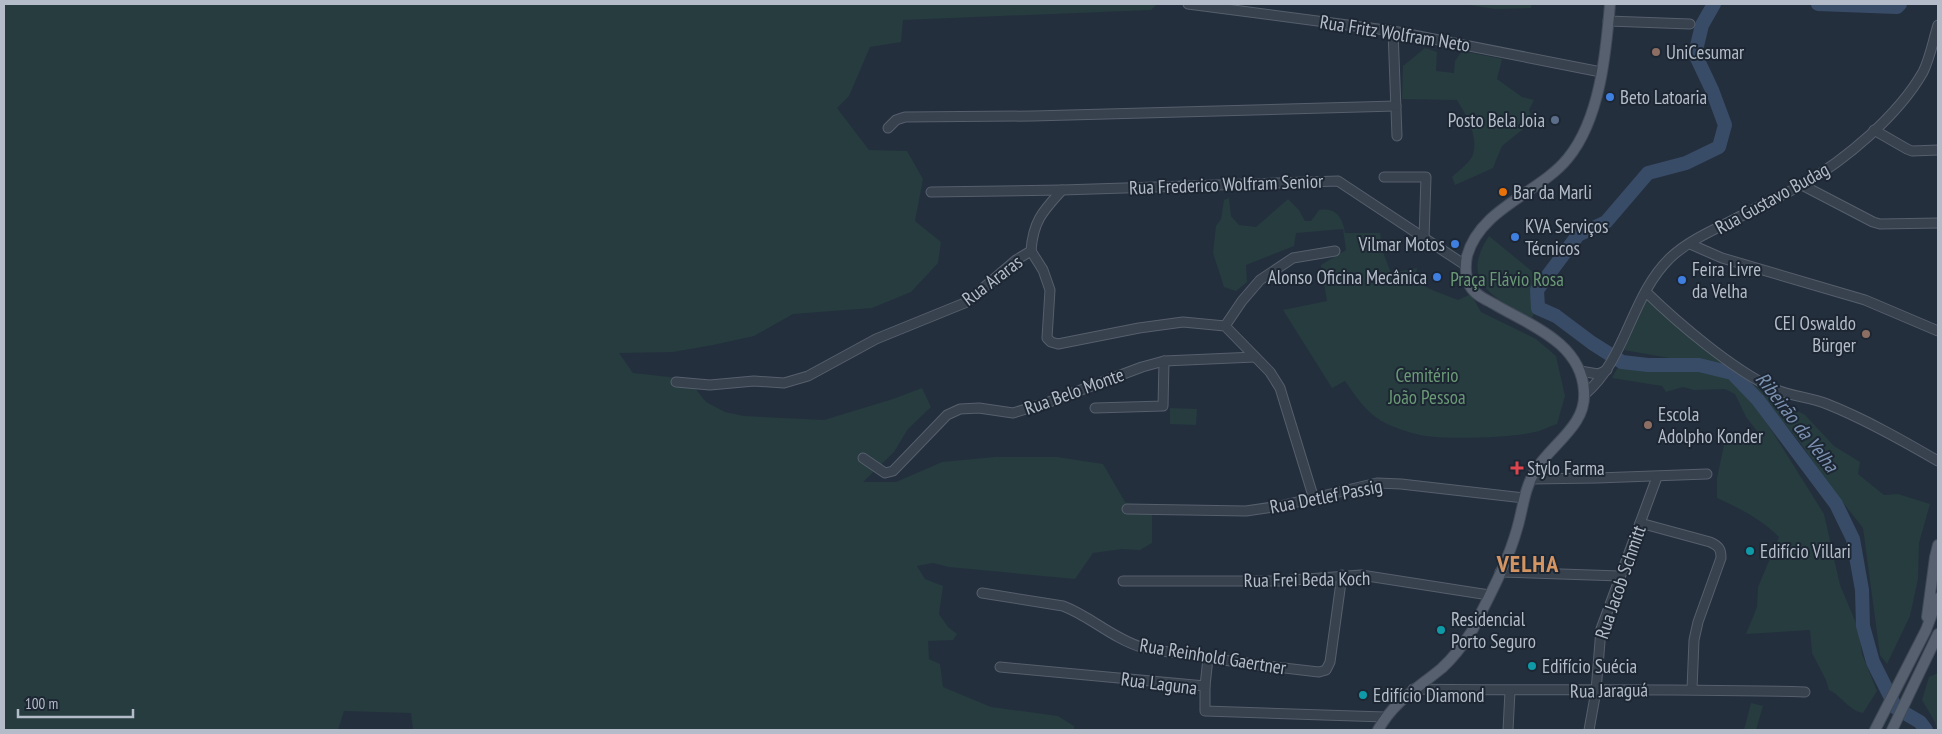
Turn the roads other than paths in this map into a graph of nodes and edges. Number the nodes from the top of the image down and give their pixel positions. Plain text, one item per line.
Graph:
1 (1188, 4) edge
2 (1610, 4) edge
3 (1608, 21) junction
4 (1690, 24) dead end
5 (1938, 25) edge
6 (1393, 32) junction
7 (1936, 44) edge
8 (1601, 72) junction
9 (1396, 106) junction
10 (888, 128) dead end
11 (1874, 130) junction
12 (1397, 136) dead end
13 (1938, 150) edge
14 (1384, 177) dead end
15 (1802, 185) junction
16 (1062, 190) junction
17 (931, 192) dead end
18 (1938, 223) edge
19 (1424, 239) junction
20 (1690, 244) junction
21 (1031, 251) junction
22 (1335, 251) dead end
23 (1465, 265) junction
24 (1646, 292) junction
25 (1226, 326) junction
26 (1938, 331) edge
27 (1255, 357) junction
28 (1164, 361) junction
29 (1604, 372) junction
30 (1580, 374) junction
31 (676, 382) dead end
32 (1586, 388) junction
33 (1095, 408) dead end
34 (863, 458) dead end
35 (1938, 461) edge
36 (1707, 474) dead end
37 (1657, 477) junction
38 (1531, 478) junction
39 (1524, 498) junction
40 (1314, 499) junction
41 (1127, 510) dead end
42 (1640, 523) junction
43 (1938, 545) edge
44 (1500, 572) junction
45 (1342, 575) junction
46 (1620, 576) junction
47 (1122, 581) dead end
48 (982, 593) dead end
49 (1489, 595) junction
50 (1938, 598) edge
51 (1926, 630) junction
52 (1937, 638) edge
53 (1208, 658) junction
54 (1000, 667) dead end
55 (1205, 686) junction
56 (1413, 689) junction
57 (1692, 689) junction
58 (1510, 691) junction
59 (1596, 691) junction
60 (1805, 692) dead end
61 (1385, 717) junction
62 (1378, 730) edge
63 (1508, 730) edge
64 (1589, 730) edge
65 (1876, 730) edge
66 (1892, 730) edge

1 - 6 street, Rua Fritz Wolfram Neto
2 - 3 main road
3 - 4 street
3 - 8 main road
5 - 7 street, Rua Gustavo Budag
6 - 8 street, Rua Fritz Wolfram Neto
6 - 9 street
7 - 11 street, Rua Gustavo Budag
8 - 23 main road
9 - 10 street
9 - 12 street
11 - 13 street
11 - 15 street, Rua Gustavo Budag
14 - 19 street
15 - 18 street
15 - 20 street, Rua Gustavo Budag
16 - 17 street, Rua Frederico Wolfram Senior
16 - 19 street, Rua Frederico Wolfram Senior
16 - 21 street
19 - 23 street, Rua Frederico Wolfram Senior
20 - 24 street, Rua Gustavo Budag
20 - 26 street
21 - 25 street, Rua Araras
21 - 31 street, Rua Araras
22 - 25 street
23 - 30 main road
24 - 29 street, Rua Gustavo Budag
24 - 35 street
25 - 27 street
27 - 28 street, Rua Belo Monte
27 - 40 street
28 - 33 street
28 - 34 street, Rua Belo Monte
29 - 30 street
29 - 32 street, Rua Gustavo Budag
29 - 32 street
30 - 32 main road
32 - 38 main road
36 - 37 street
37 - 38 street
37 - 42 street, Rua Jacob Schmitt
38 - 39 main road
39 - 40 street, Rua Detlef Passig
39 - 44 main road
40 - 41 street, Rua Detlef Passig
42 - 46 street, Rua Jacob Schmitt
42 - 57 street
43 - 51 main road
44 - 46 street
44 - 49 main road
45 - 47 street, Rua Frei Beda Koch
45 - 49 street, Rua Frei Beda Koch
45 - 53 street, Rua Reinhold Gaertner
46 - 59 street, Rua Jacob Schmitt
48 - 53 street, Rua Reinhold Gaertner
49 - 56 main road
50 - 51 main road
51 - 65 main road
52 - 66 main road
53 - 55 street
54 - 55 street, Rua Laguna
55 - 61 street, Rua Laguna
56 - 58 street, Rua Jaraguá
56 - 61 main road
57 - 59 street, Rua Jaraguá
57 - 60 street, Rua Jaraguá
58 - 59 street, Rua Jaraguá
58 - 63 street
59 - 64 street, Rua Jacob Schmitt
61 - 62 main road

